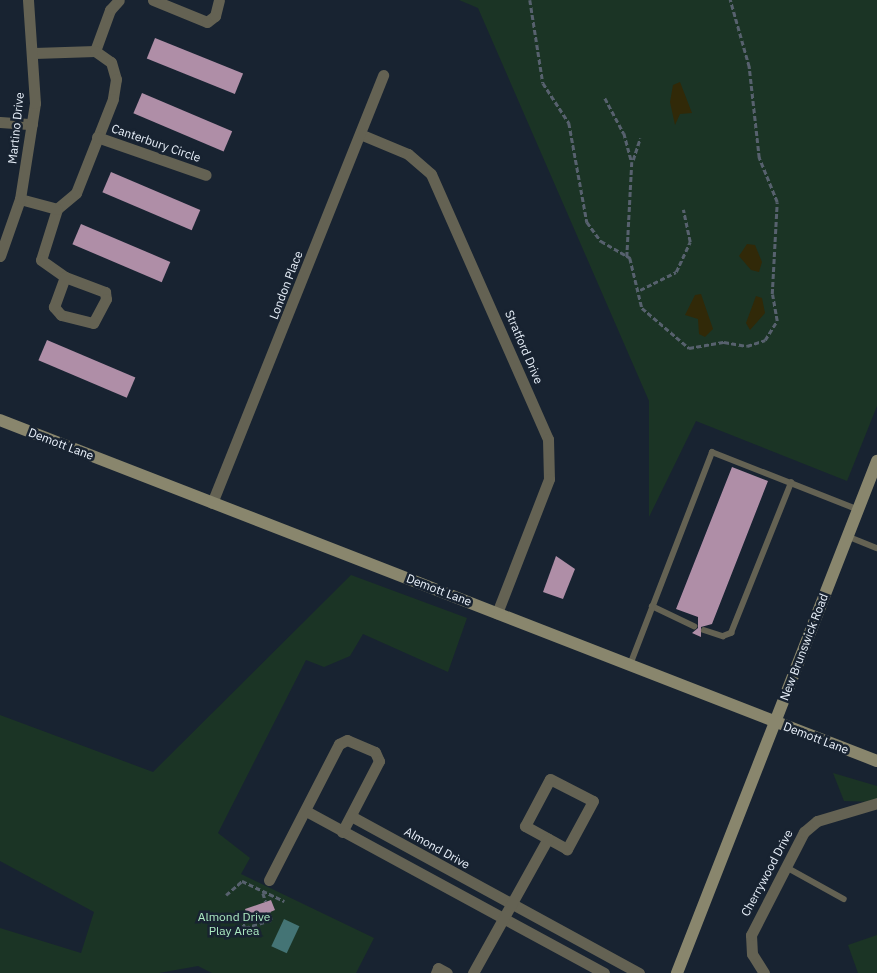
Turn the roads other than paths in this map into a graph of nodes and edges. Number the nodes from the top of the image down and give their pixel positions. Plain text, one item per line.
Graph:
1 (28, 0) edge
2 (119, 0) edge
3 (153, 0) edge
4 (219, 0) edge
5 (95, 51) junction
6 (34, 53) junction
7 (383, 75) dead end
8 (0, 122) edge
9 (32, 124) junction
10 (360, 134) junction
11 (97, 137) junction
12 (206, 175) dead end
13 (20, 198) junction
14 (57, 209) junction
15 (0, 256) edge
16 (65, 277) junction
17 (0, 420) edge
18 (877, 461) edge
19 (791, 483) junction
20 (212, 503) junction
21 (858, 509) junction
22 (847, 536) junction
23 (877, 548) edge
24 (652, 606) junction
25 (497, 613) junction
26 (694, 626) dead end
27 (704, 630) dead end
28 (630, 665) junction
29 (775, 723) junction
30 (877, 761) edge
31 (877, 803) edge
32 (306, 811) junction
33 (351, 816) junction
34 (342, 832) junction
35 (548, 838) junction
36 (784, 866) junction
37 (269, 880) dead end
38 (844, 899) dead end
39 (511, 904) junction
40 (502, 918) junction
41 (436, 973) edge
42 (447, 973) edge
43 (473, 973) edge
44 (604, 973) edge
45 (639, 973) edge
46 (677, 973) edge
47 (764, 973) edge

1 - 6 street, Martino Drive
2 - 5 street
3 - 4 street
5 - 6 street
5 - 11 street, Canterbury Circle
6 - 9 street, Martino Drive
7 - 10 street, London Place
8 - 9 street
9 - 13 street, Martino Drive
10 - 20 street, London Place
10 - 25 street, Stratford Drive
11 - 12 street, Canterbury Circle
11 - 14 street, Canterbury Circle
13 - 14 street
13 - 15 street, Martino Drive
14 - 16 street
16 - 16 street
17 - 20 street, Demott Lane
18 - 21 street, New Brunswick Road
19 - 21 lane
19 - 24 lane
19 - 27 lane
20 - 25 street, Demott Lane
21 - 22 street, New Brunswick Road
22 - 23 lane
22 - 29 street, New Brunswick Road
24 - 26 lane
24 - 28 lane
25 - 28 street, Demott Lane
28 - 29 street, Demott Lane
29 - 30 street, Demott Lane
29 - 46 street, New Brunswick Road
31 - 36 street, Cherrywood Drive
32 - 33 street
32 - 34 street
32 - 37 street
33 - 34 street
33 - 39 street, Almond Drive
34 - 40 street
35 - 35 street
35 - 39 street
36 - 38 lane
36 - 47 street, Cherrywood Drive
39 - 40 street
39 - 45 street, Almond Drive
40 - 43 street
40 - 44 street
41 - 42 street

